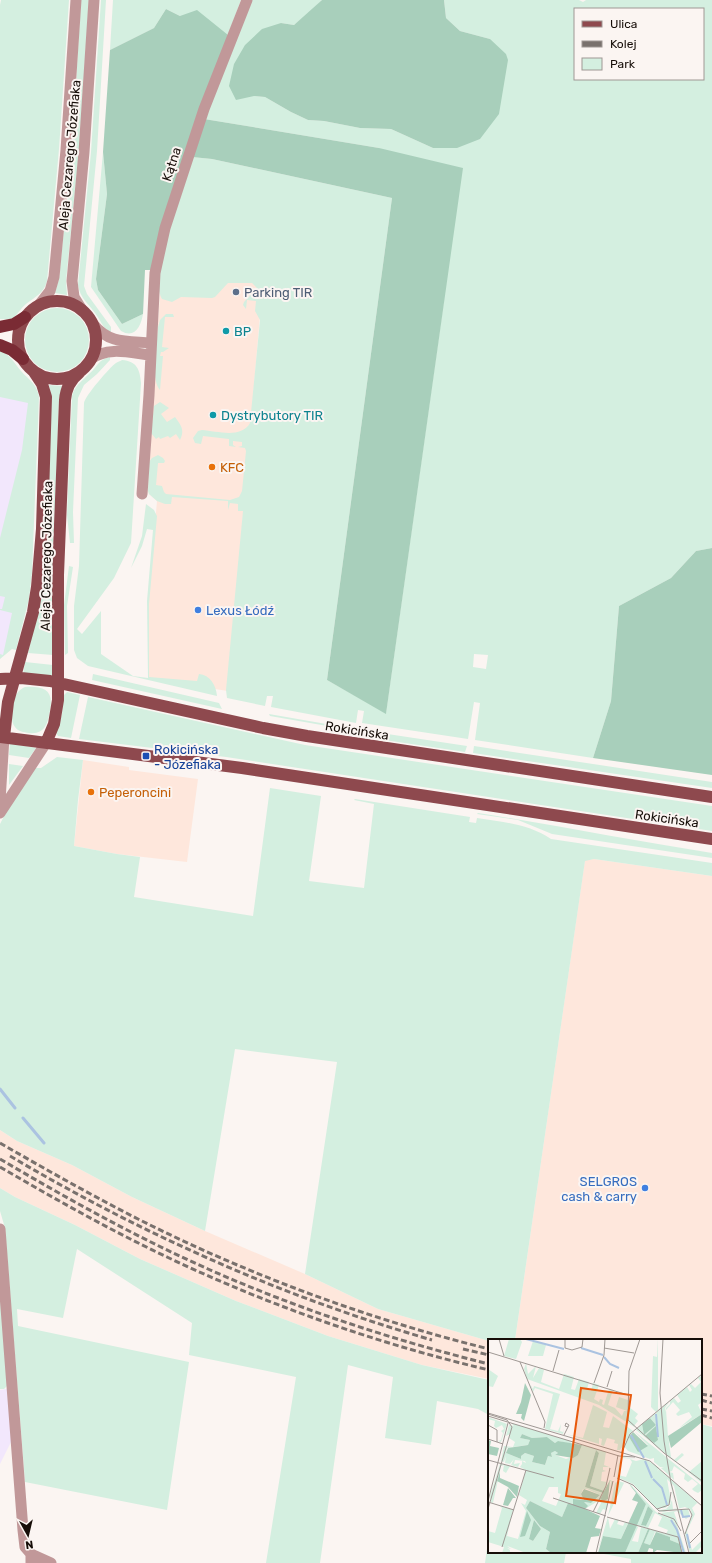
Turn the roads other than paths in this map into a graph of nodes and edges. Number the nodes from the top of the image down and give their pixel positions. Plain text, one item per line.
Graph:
1 (76, 0) edge
2 (94, 0) edge
3 (247, 0) edge
4 (39, 305) junction
5 (82, 310) junction
6 (26, 317) junction
7 (93, 324) junction
8 (0, 327) edge
9 (151, 343) junction
10 (0, 345) edge
11 (150, 355) junction
12 (22, 359) junction
13 (91, 359) junction
14 (34, 372) junction
15 (79, 373) junction
16 (142, 494) dead end
17 (15, 678) junction
18 (0, 679) edge
19 (58, 682) junction
20 (2, 737) edge
21 (46, 743) junction
22 (712, 797) edge
23 (0, 801) edge
24 (0, 812) edge
25 (712, 839) edge
26 (0, 1229) edge
27 (31, 1558) edge
28 (51, 1563) edge

1 - 4 street, Aleja Cezarego Józefiaka
2 - 5 street, Aleja Cezarego Józefiaka
3 - 9 street, Kątna
4 - 5 main road
4 - 6 main road
5 - 7 main road
6 - 8 highway
6 - 12 main road
7 - 9 street
7 - 13 main road
9 - 11 street, Kątna
10 - 12 highway
11 - 13 street
11 - 16 street, Kątna
12 - 14 main road
13 - 15 main road
14 - 15 main road
14 - 17 main road, Aleja Cezarego Józefiaka
15 - 19 main road, Aleja Cezarego Józefiaka
17 - 18 main road, Rokicińska
17 - 19 main road, Rokicińska
17 - 20 main road, Aleja Cezarego Józefiaka
19 - 21 main road, Aleja Cezarego Józefiaka
19 - 22 main road, Rokicińska
20 - 21 main road, Rokicińska
20 - 23 street
21 - 24 street
21 - 25 main road, Rokicińska
26 - 27 street
27 - 28 street

